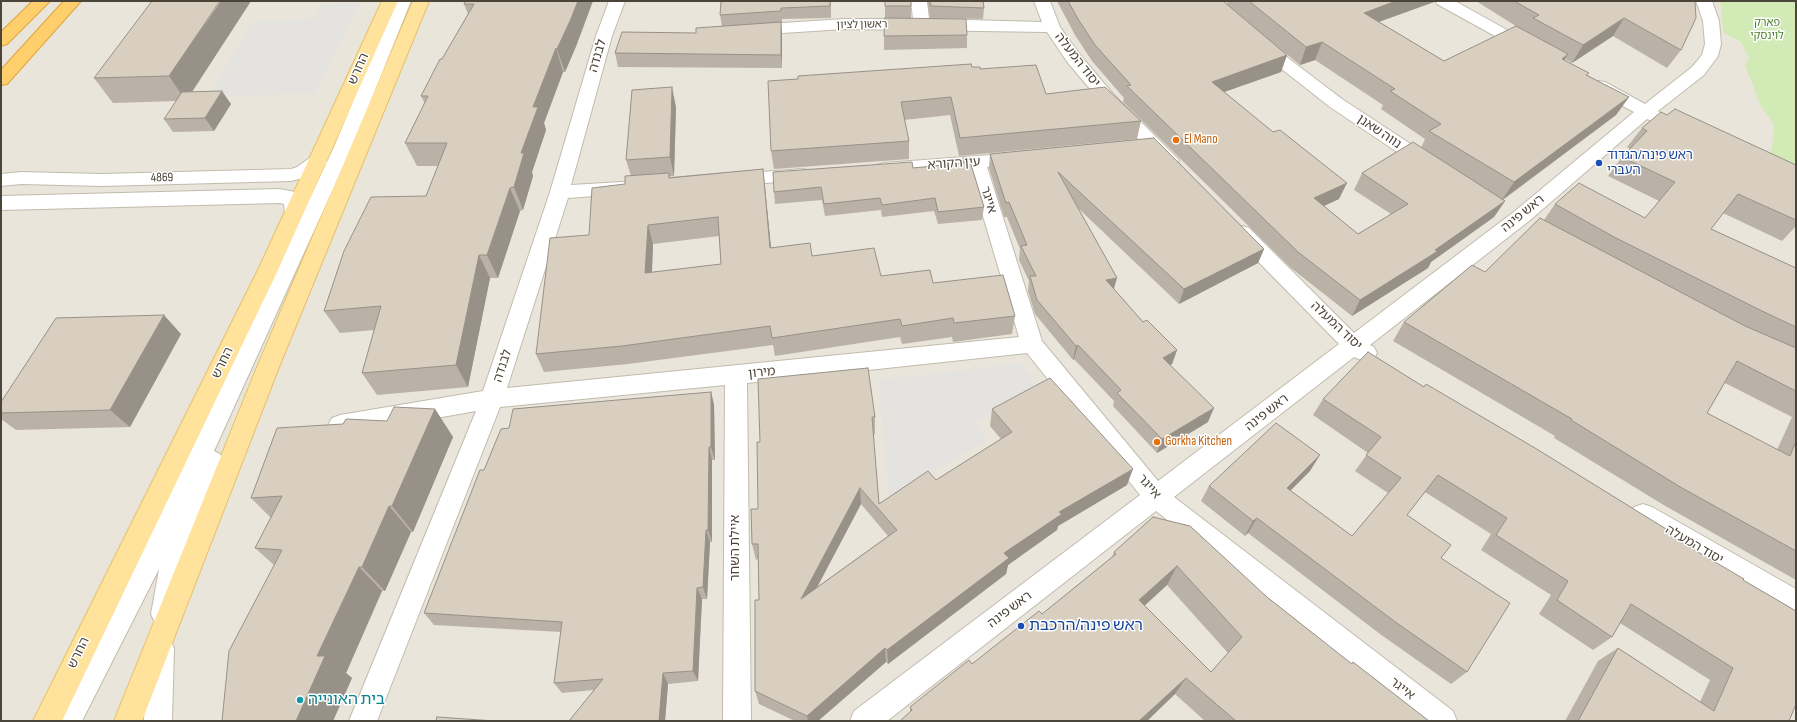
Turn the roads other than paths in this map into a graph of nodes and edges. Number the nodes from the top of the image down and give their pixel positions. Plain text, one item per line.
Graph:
1 (32, 1) edge
2 (42, 1) edge
3 (73, 1) edge
4 (390, 1) edge
5 (403, 1) edge
6 (421, 1) edge
7 (617, 1) edge
8 (919, 1) edge
9 (1042, 1) edge
10 (1443, 1) edge
11 (1704, 1) edge
12 (922, 24) junction
13 (1052, 27) junction
14 (735, 32) edge
15 (1, 33) edge
16 (1249, 35) edge
17 (1, 41) edge
18 (1545, 57) edge
19 (1586, 79) edge
20 (1, 80) edge
21 (1645, 112) junction
22 (1672, 125) edge
23 (1155, 145) junction
24 (1132, 147) edge
25 (1007, 159) edge
26 (318, 161) junction
27 (976, 162) junction
28 (866, 170) edge
29 (1183, 173) edge
30 (819, 174) edge
31 (1443, 174) edge
32 (1, 180) edge
33 (717, 181) edge
34 (639, 186) edge
35 (560, 192) junction
36 (1, 203) edge
37 (1510, 216) junction
38 (1227, 217) edge
39 (301, 220) junction
40 (1536, 231) edge
41 (1032, 344) junction
42 (1354, 346) junction
43 (1381, 362) edge
44 (736, 375) junction
45 (492, 399) junction
46 (323, 428) edge
47 (1157, 498) junction
48 (1629, 507) edge
49 (1796, 603) edge
50 (160, 642) junction
51 (77, 656) junction
52 (72, 716) edge
53 (47, 721) edge
54 (128, 721) edge
55 (158, 721) edge
56 (363, 721) edge
57 (737, 721) edge
58 (864, 721) edge
59 (1443, 721) edge

1 - 15 highway
2 - 17 highway
3 - 20 highway
4 - 26 main road, החרש
5 - 39 street
6 - 50 main road
7 - 35 street, לבנדה
8 - 12 street
9 - 13 street, יסוד המעלה
10 - 18 street
11 - 21 street, ראש פינה
12 - 13 street, ראשון לציון
12 - 14 street, ראשון לציון
13 - 23 street, יסוד המעלה
16 - 31 street, נווה שאנן
19 - 21 street
21 - 22 street
21 - 37 street, ראש פינה
23 - 24 street
23 - 29 street, יסוד המעלה
25 - 27 street, עין הקורא
26 - 32 street, 4869
26 - 39 main road, החרש
27 - 28 street, עין הקורא
27 - 41 street, אייגר
30 - 33 street
34 - 35 street
35 - 45 street, לבנדה
36 - 39 street, 4869
37 - 40 street
37 - 42 street, ראש פינה
38 - 42 street, יסוד המעלה
39 - 50 street
39 - 51 main road, החרש
39 - 52 street
41 - 44 street, מירון
41 - 47 street, אייגר
42 - 43 street, יסוד המעלה
42 - 47 street, ראש פינה
44 - 45 street, מירון
44 - 57 street, איילת השחר
45 - 46 street, מירון
45 - 56 street, לבנדה
47 - 58 street, ראש פינה
47 - 59 street, אייגר
48 - 49 street, יסוד המעלה
50 - 54 main road
50 - 55 street
51 - 52 street
51 - 53 main road, החרש

